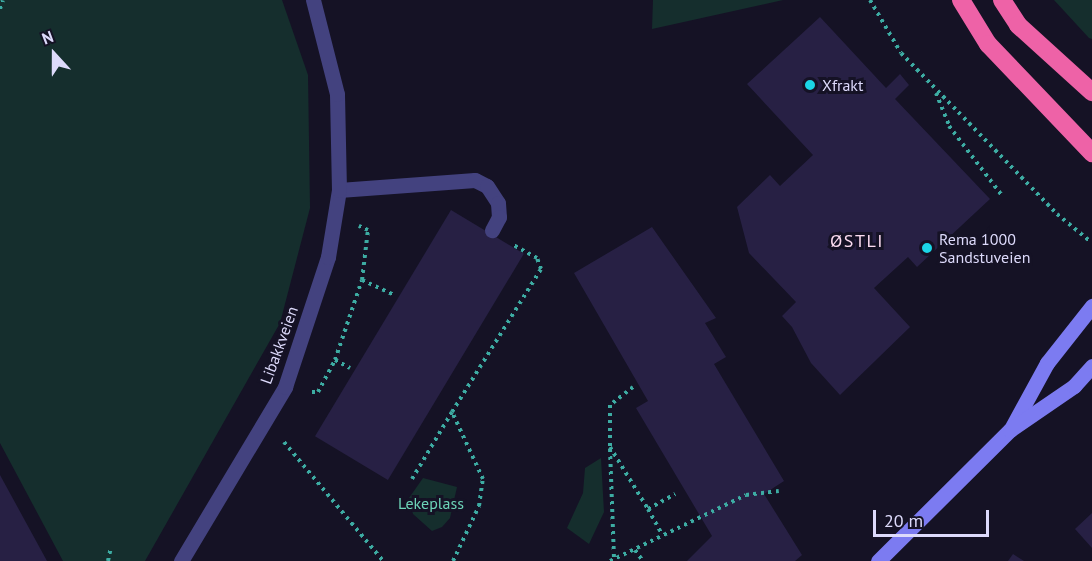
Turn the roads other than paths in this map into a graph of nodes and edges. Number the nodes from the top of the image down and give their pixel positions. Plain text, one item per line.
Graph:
1 (313, 0) edge
2 (961, 0) edge
3 (1002, 0) edge
4 (1092, 92) edge
5 (1092, 153) edge
6 (339, 190) junction
7 (492, 230) dead end
8 (1092, 306) edge
9 (1092, 366) edge
10 (1010, 430) junction
11 (181, 561) edge
12 (878, 561) edge

1 - 6 street, Libakkveien
2 - 5 highway
3 - 4 highway
6 - 7 street
6 - 11 street, Libakkveien
8 - 10 main road
9 - 10 main road
10 - 12 main road

